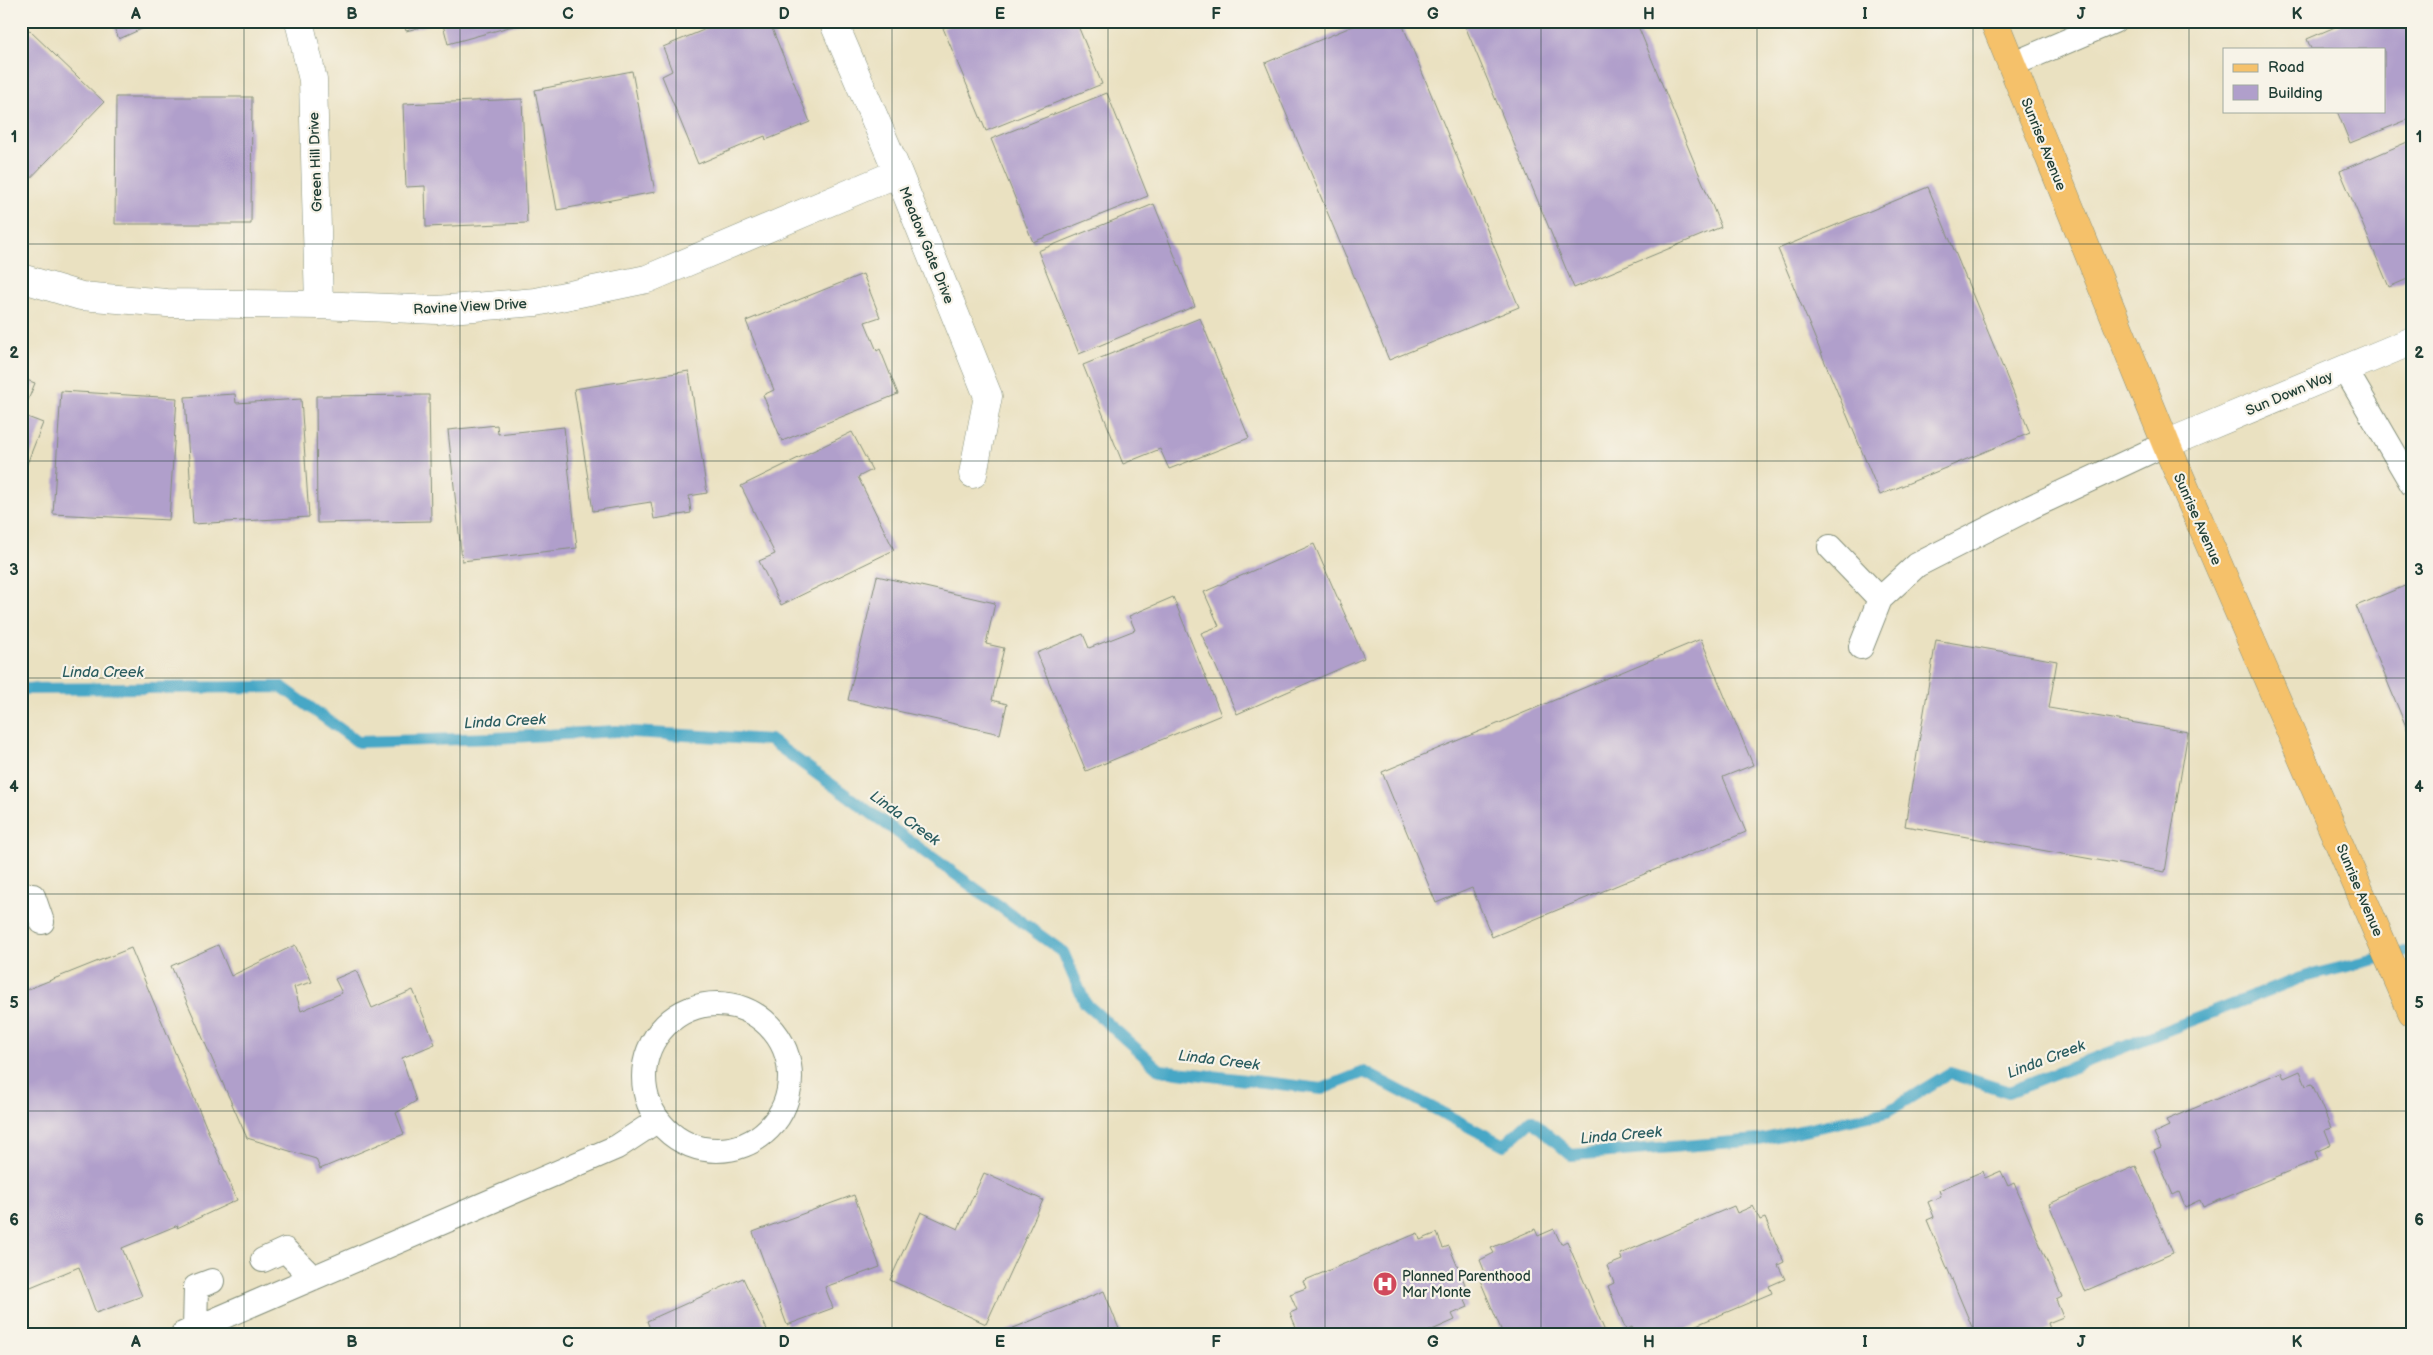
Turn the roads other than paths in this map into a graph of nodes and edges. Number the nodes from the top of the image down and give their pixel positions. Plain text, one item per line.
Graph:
1 (299, 21) edge
2 (833, 21) edge
3 (1994, 21) edge
4 (2114, 21) edge
5 (2011, 65) junction
6 (898, 172) junction
7 (21, 278) edge
8 (319, 305) junction
9 (2412, 341) edge
10 (2345, 369) junction
11 (2166, 444) junction
12 (973, 474) dead end
13 (2412, 484) edge
14 (1830, 547) dead end
15 (1880, 599) junction
16 (1861, 647) dead end
17 (21, 896) edge
18 (42, 922) dead end
19 (2412, 1012) edge
20 (658, 1120) junction
21 (263, 1260) dead end
22 (314, 1278) junction
23 (212, 1281) dead end
24 (189, 1331) edge

1 - 8 street, Green Hill Drive
2 - 6 street, Meadow Gate Drive
3 - 5 main road, Sunrise Avenue
4 - 5 lane
5 - 11 main road, Sunrise Avenue
6 - 8 street, Ravine View Drive
6 - 12 street, Meadow Gate Drive
7 - 8 street, Ravine View Drive
9 - 10 street, Sun Down Way
10 - 11 street, Sun Down Way
10 - 13 lane
11 - 15 lane
11 - 19 main road, Sunrise Avenue
14 - 15 lane
15 - 16 lane
17 - 18 lane
20 - 20 lane
20 - 22 lane
21 - 22 lane
22 - 24 lane
23 - 24 lane

